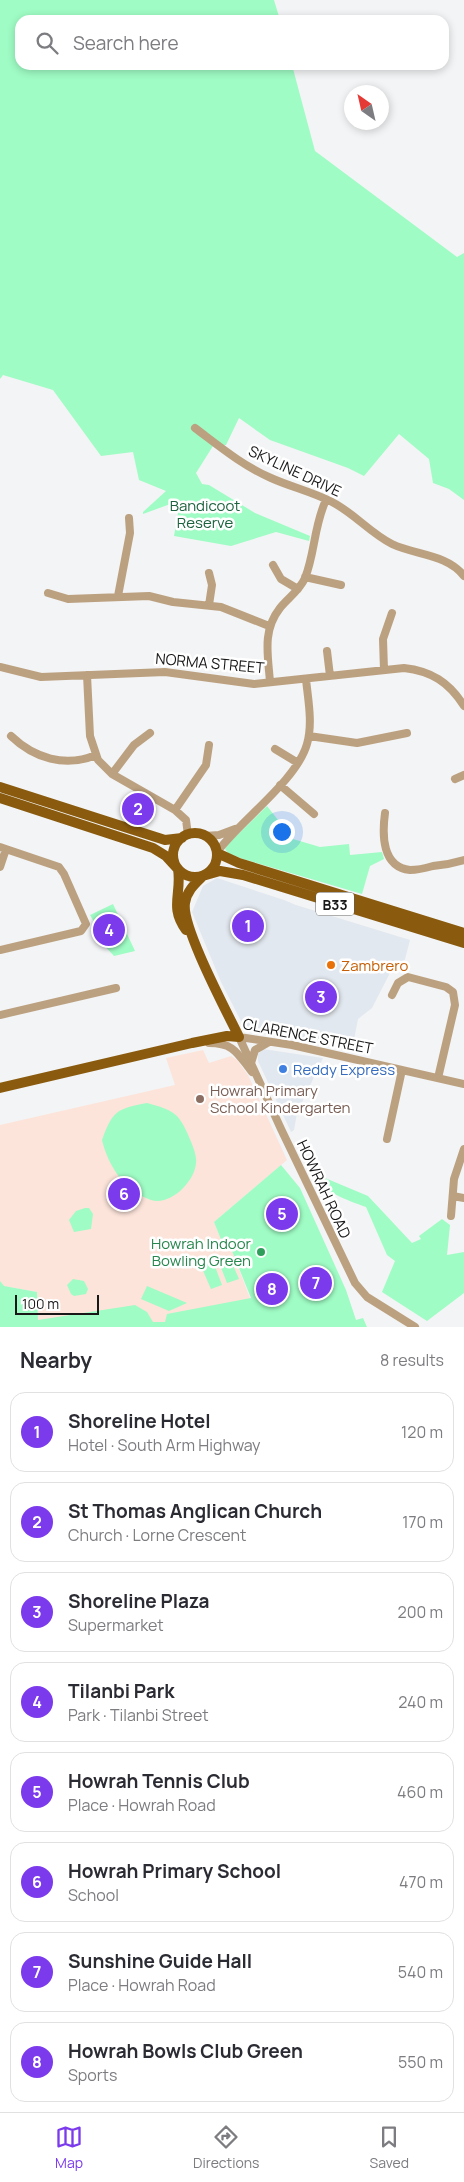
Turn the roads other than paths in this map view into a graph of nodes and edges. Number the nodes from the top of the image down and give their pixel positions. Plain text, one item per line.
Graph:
1 (195, 428) dead end
2 (326, 500) junction
3 (129, 518) dead end
4 (273, 565) dead end
5 (209, 573) dead end
6 (464, 576) edge
7 (305, 577) junction
8 (341, 585) dead end
9 (298, 589) junction
10 (48, 593) dead end
11 (118, 596) junction
12 (209, 605) junction
13 (392, 613) dead end
14 (269, 626) junction
15 (327, 651) dead end
16 (0, 667) edge
17 (384, 670) junction
18 (87, 675) junction
19 (330, 676) junction
20 (306, 679) junction
21 (270, 682) junction
22 (464, 706) edge
23 (150, 733) dead end
24 (407, 733) dead end
25 (11, 736) dead end
26 (309, 736) junction
27 (209, 745) dead end
28 (275, 748) dead end
29 (96, 755) junction
30 (298, 763) junction
31 (112, 774) junction
32 (464, 775) edge
33 (455, 778) dead end
34 (280, 785) junction
35 (0, 787) edge
36 (0, 798) edge
37 (175, 810) junction
38 (385, 813) dead end
39 (314, 814) dead end
40 (239, 826) junction
41 (185, 836) junction
42 (206, 836) junction
43 (3, 848) edge
44 (217, 853) junction
45 (464, 860) edge
46 (0, 867) edge
47 (177, 868) junction
48 (205, 875) junction
49 (464, 933) edge
50 (194, 941) junction
51 (464, 944) edge
52 (0, 950) edge
53 (116, 988) dead end
54 (392, 995) dead end
55 (0, 1015) edge
56 (229, 1016) junction
57 (239, 1037) junction
58 (271, 1042) junction
59 (192, 1043) junction
60 (252, 1063) junction
61 (402, 1070) junction
62 (438, 1078) junction
63 (258, 1079) junction
64 (464, 1084) edge
65 (0, 1088) edge
66 (387, 1140) dead end
67 (464, 1149) edge
68 (453, 1196) junction
69 (464, 1198) edge
70 (451, 1216) dead end
71 (415, 1327) edge

1 - 2 street, SKYLINE DRIVE
2 - 6 street, SKYLINE DRIVE
2 - 7 street
3 - 11 street
4 - 9 street
5 - 12 street
7 - 8 street
7 - 9 street
9 - 14 street
10 - 11 street
11 - 12 street
12 - 14 street
13 - 17 street
14 - 21 street
15 - 19 street
16 - 18 street, NORMA STREET
17 - 19 street, NORMA STREET
17 - 22 street, NORMA STREET
18 - 21 street, NORMA STREET
18 - 29 street
19 - 20 street, NORMA STREET
20 - 21 street, NORMA STREET
20 - 26 street
23 - 31 street
24 - 26 street
25 - 29 street
26 - 30 street
27 - 37 street
28 - 30 street
29 - 31 street
30 - 34 street
31 - 37 street
32 - 33 street
34 - 39 street
34 - 40 street
35 - 41 main road
36 - 47 main road, B33
37 - 41 street
38 - 45 street
40 - 42 street
40 - 44 street
41 - 42 main road
41 - 47 main road
42 - 44 main road
43 - 46 street
43 - 52 street
44 - 48 main road
44 - 49 main road, B33
47 - 48 main road, B33
47 - 50 main road
48 - 50 main road
48 - 51 main road, B33
50 - 56 main road
53 - 55 street
54 - 62 street
56 - 57 main road
56 - 59 main road
57 - 58 street, CLARENCE STREET
57 - 59 main road, CLARENCE STREET
57 - 60 street, HOWRAH ROAD
58 - 60 street
58 - 61 street, CLARENCE STREET
59 - 63 street
59 - 65 main road, CLARENCE STREET
60 - 63 street, HOWRAH ROAD
61 - 62 street, CLARENCE STREET
61 - 66 street
62 - 64 street, CLARENCE STREET
63 - 71 street, HOWRAH ROAD
67 - 68 street
68 - 69 street
68 - 70 street

